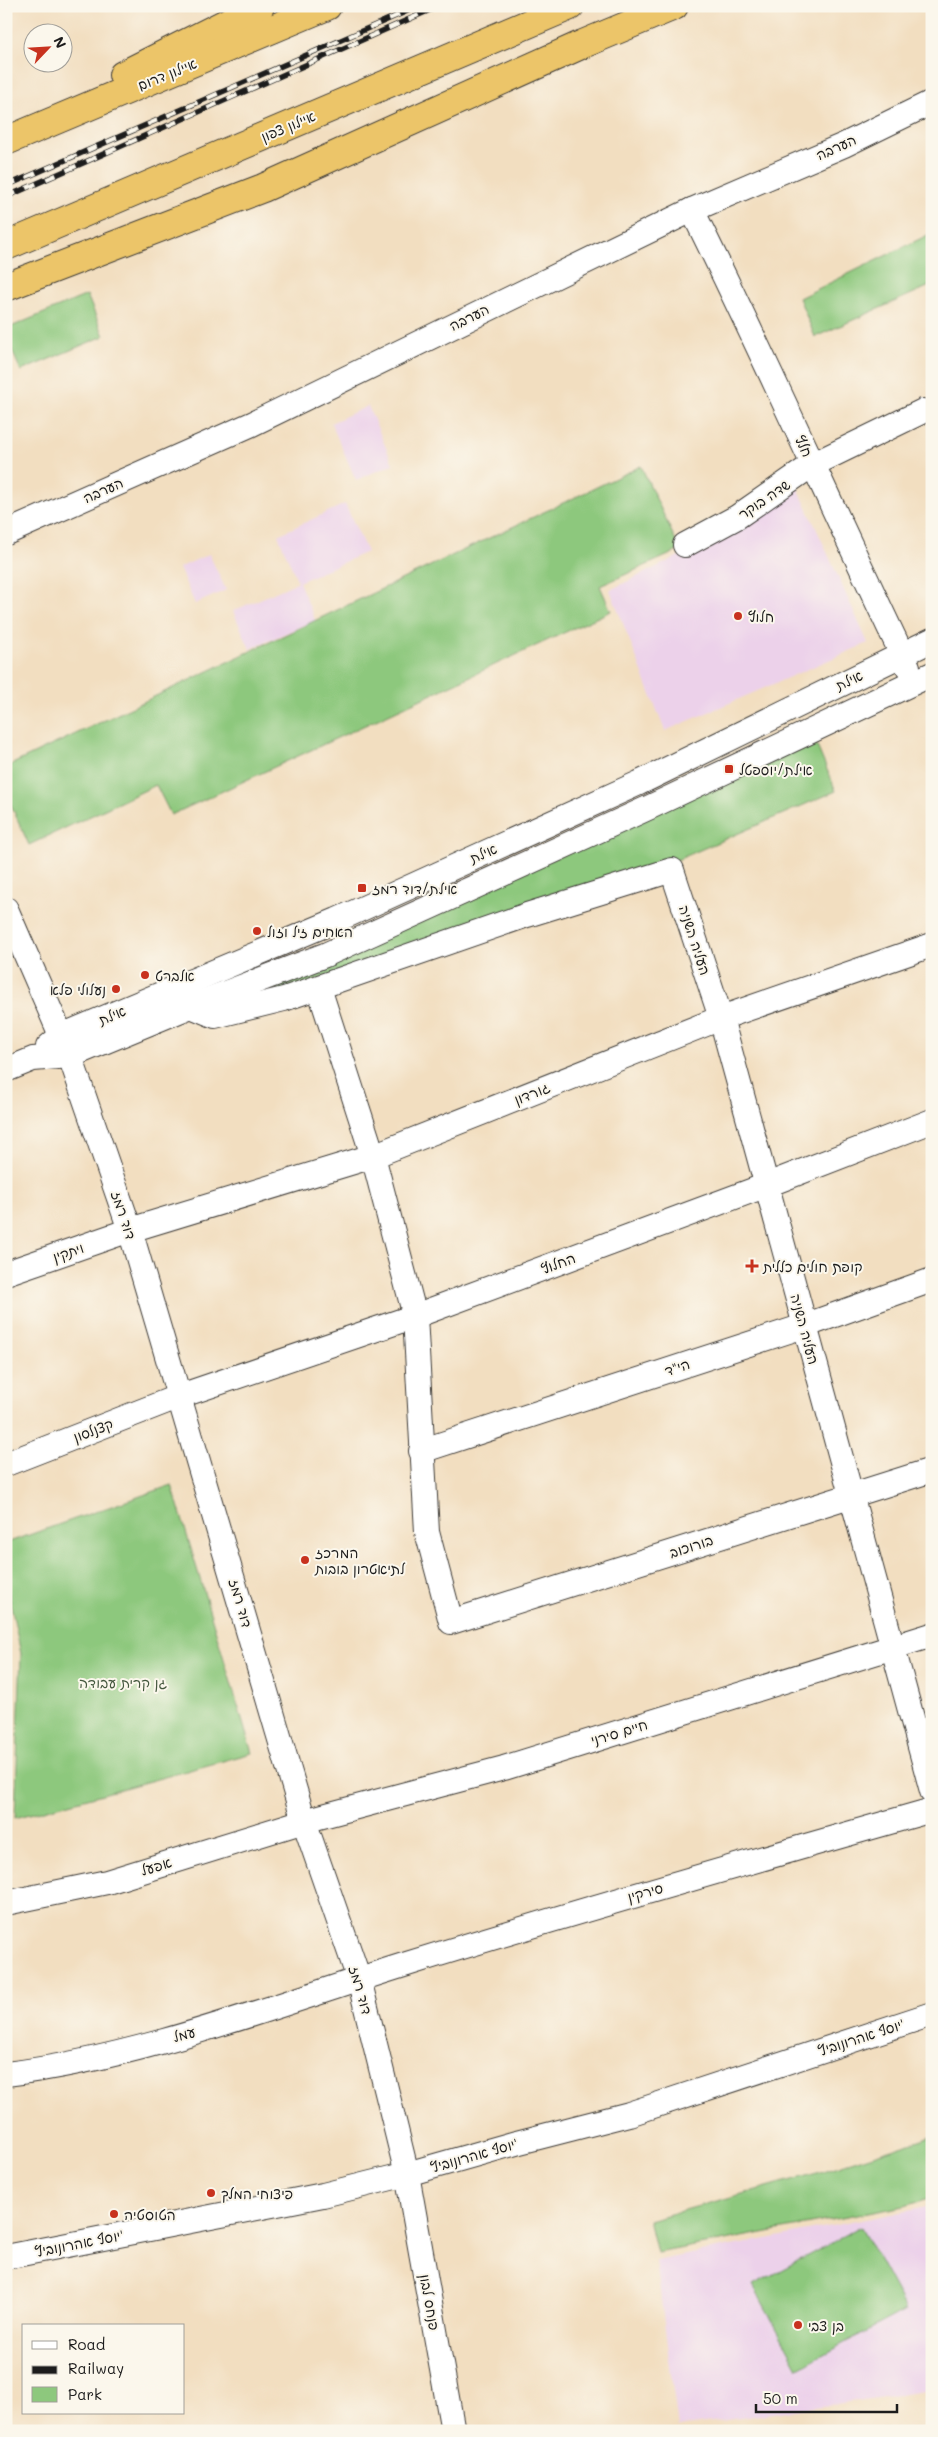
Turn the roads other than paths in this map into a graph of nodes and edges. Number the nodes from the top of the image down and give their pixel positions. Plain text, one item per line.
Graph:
1 (260, 6) edge
2 (327, 6) edge
3 (570, 6) edge
4 (674, 6) edge
5 (932, 102) edge
6 (6, 134) edge
7 (6, 141) edge
8 (692, 210) junction
9 (6, 246) edge
10 (6, 287) edge
11 (923, 411) dead end
12 (812, 465) junction
13 (6, 533) edge
14 (685, 545) dead end
15 (932, 640) edge
16 (902, 654) junction
17 (924, 678) edge
18 (6, 909) edge
19 (932, 944) edge
20 (319, 988) junction
21 (191, 1006) junction
22 (721, 1018) junction
23 (66, 1046) junction
24 (6, 1070) edge
25 (932, 1120) edge
26 (374, 1156) junction
27 (767, 1185) junction
28 (130, 1230) junction
29 (6, 1274) edge
30 (932, 1280) edge
31 (415, 1316) junction
32 (804, 1326) junction
33 (180, 1396) junction
34 (421, 1451) junction
35 (6, 1464) edge
36 (932, 1470) edge
37 (852, 1496) junction
38 (932, 1635) edge
39 (892, 1647) junction
40 (932, 1791) edge
41 (932, 1810) edge
42 (304, 1821) junction
43 (6, 1903) edge
44 (359, 1979) junction
45 (932, 2014) edge
46 (6, 2074) edge
47 (407, 2174) junction
48 (6, 2257) edge
49 (452, 2431) edge

1 - 6 highway
2 - 7 highway, איילון דרום
3 - 9 highway, איילון צפון
4 - 10 highway
5 - 8 street, הערבה
8 - 12 street, חלץ
8 - 13 street, הערבה
11 - 12 street, שדה בוקר
12 - 14 street, שדה בוקר
12 - 16 street, חלץ
15 - 16 street, אילת
16 - 17 street, חלץ
16 - 23 street, אילת
17 - 21 street, אילת
18 - 23 street, דוד רמז
19 - 22 street, גורדון
20 - 21 street
20 - 22 street, העליה השניה
20 - 26 street
21 - 23 street, אילת
22 - 26 street, גורדון
22 - 27 street, העליה השניה
23 - 24 street, אילת
23 - 28 street, דוד רמז
25 - 27 street, החלוץ
26 - 28 street, גורדון
26 - 31 street
27 - 31 street, החלוץ
27 - 32 street, העליה השניה
28 - 29 street, ויתקין
28 - 33 street, דוד רמז
30 - 32 street, הי"ד
31 - 33 street, החלוץ
31 - 34 street
32 - 34 street, הי"ד
32 - 37 street, העליה השניה
33 - 35 street, קצנלסון
33 - 42 street, דוד רמז
34 - 37 street, בורוכוב
36 - 37 street, בורוכוב
37 - 39 street, העליה השניה
38 - 39 street, חיים סירני
39 - 40 street, העליה השניה
39 - 42 street, חיים סירני
41 - 44 street, סירקין
42 - 43 street, אפעל
42 - 44 street, דוד רמז
44 - 46 street, עמל
44 - 47 street, דוד רמז
45 - 47 street, יוסף אהרונוביץ'
47 - 48 street, יוסף אהרונוביץ'
47 - 49 street, פנחס לבון

